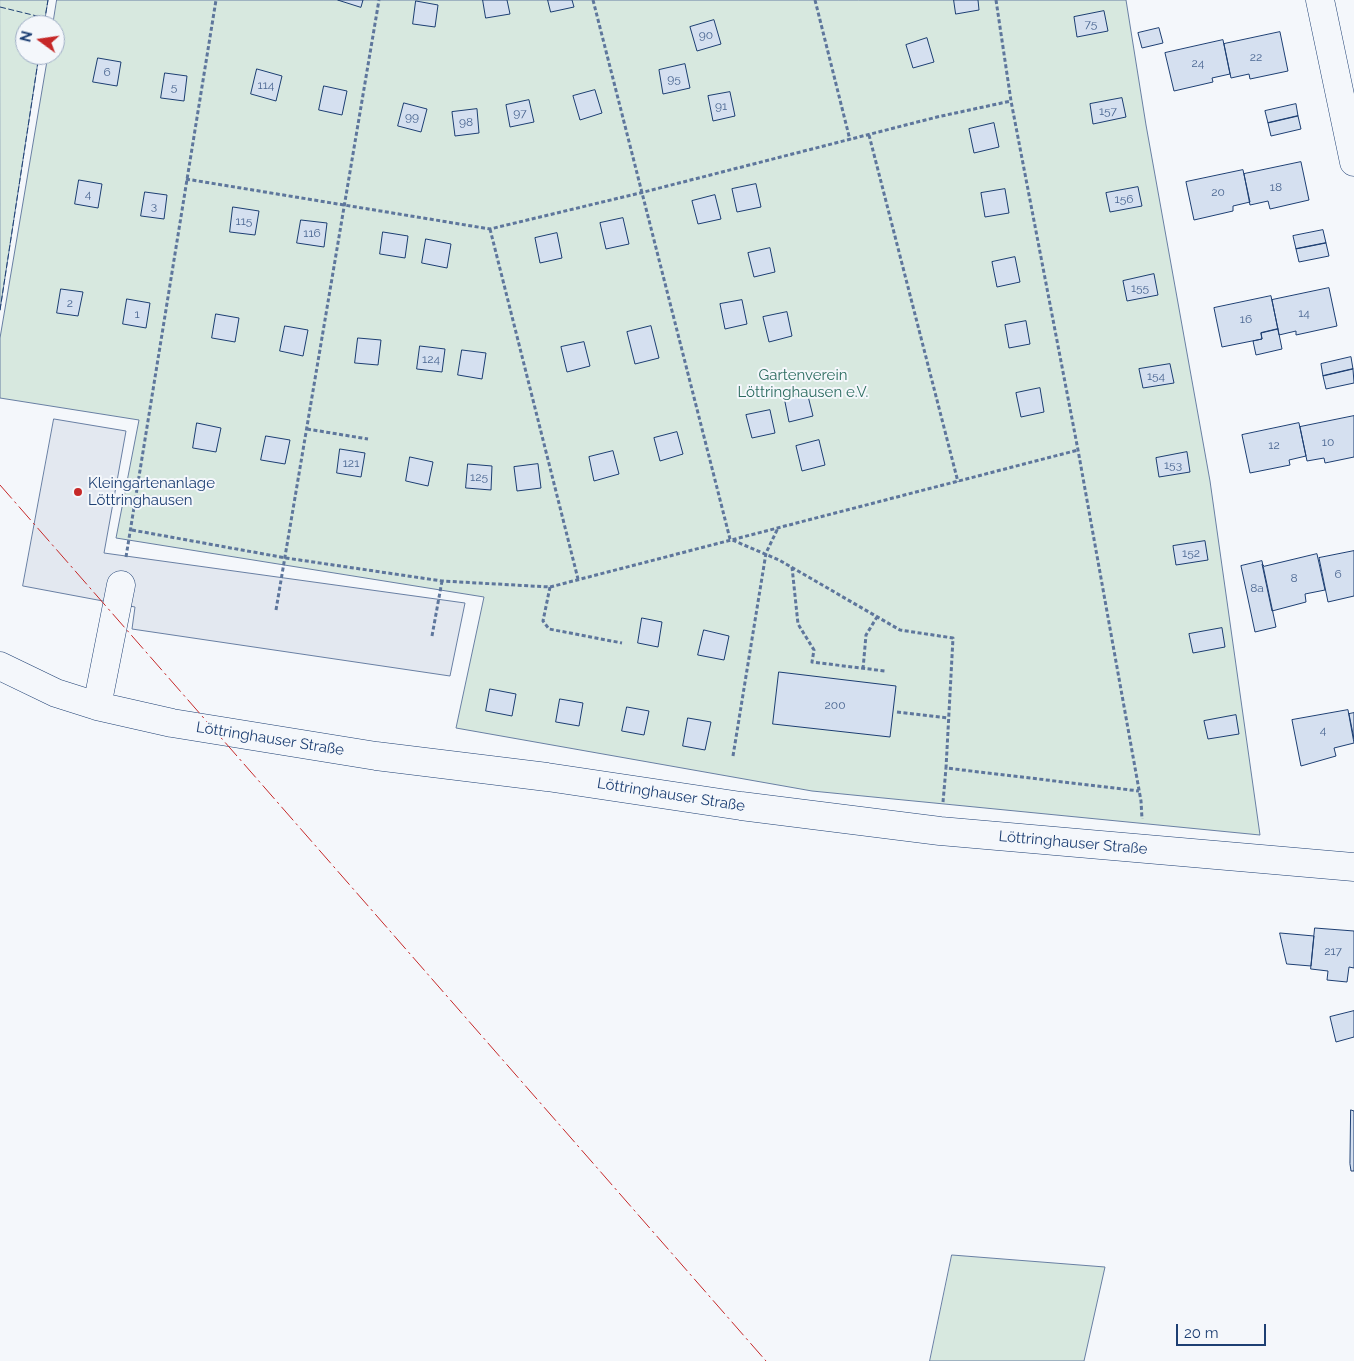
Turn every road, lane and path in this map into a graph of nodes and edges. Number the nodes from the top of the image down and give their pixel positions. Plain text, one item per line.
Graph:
1 (216, 0) edge
2 (379, 0) edge
3 (593, 0) edge
4 (815, 0) edge
5 (996, 0) edge
6 (1320, 0) edge
7 (1011, 101) junction
8 (869, 135) junction
9 (850, 140) junction
10 (1354, 162) edge
11 (186, 179) junction
12 (640, 193) junction
13 (344, 206) junction
14 (490, 229) junction
15 (307, 428) junction
16 (368, 438) dead end
17 (1078, 450) junction
18 (958, 482) junction
19 (779, 527) junction
20 (132, 530) junction
21 (730, 539) junction
22 (766, 554) junction
23 (286, 558) junction
24 (792, 567) junction
25 (578, 579) junction
26 (442, 581) junction
27 (121, 585) joint
28 (550, 587) junction
29 (276, 610) dead end
30 (878, 617) junction
31 (432, 636) dead end
32 (622, 643) dead end
33 (0, 666) edge
34 (863, 668) junction
35 (885, 671) dead end
36 (97, 706) junction
37 (896, 712) dead end
38 (948, 718) junction
39 (734, 756) dead end
40 (1139, 790) junction
41 (1142, 816) dead end
42 (1354, 867) edge

1 - 11 path
2 - 13 path
3 - 12 path
4 - 9 path
5 - 7 path
6 - 10 street
7 - 8 path
7 - 17 path
8 - 9 path
8 - 18 path
9 - 12 path
11 - 13 path
11 - 20 path
12 - 14 path
12 - 21 path
13 - 14 path
13 - 15 path
14 - 25 path
15 - 16 path
15 - 23 path
17 - 18 path
17 - 40 path
18 - 19 path
19 - 21 path
19 - 22 path
20 - 23 path
20 - 27 path
21 - 22 path
21 - 25 path
22 - 24 path
22 - 39 path
23 - 26 path
23 - 29 path
24 - 30 path
24 - 34 path
25 - 28 path
26 - 28 path
26 - 31 path
27 - 36 street
28 - 32 path
30 - 34 path
30 - 38 path
33 - 36 street, Löttringhauser Straße
34 - 35 path
36 - 42 street, Löttringhauser Straße
37 - 38 path
38 - 40 path
40 - 41 path

